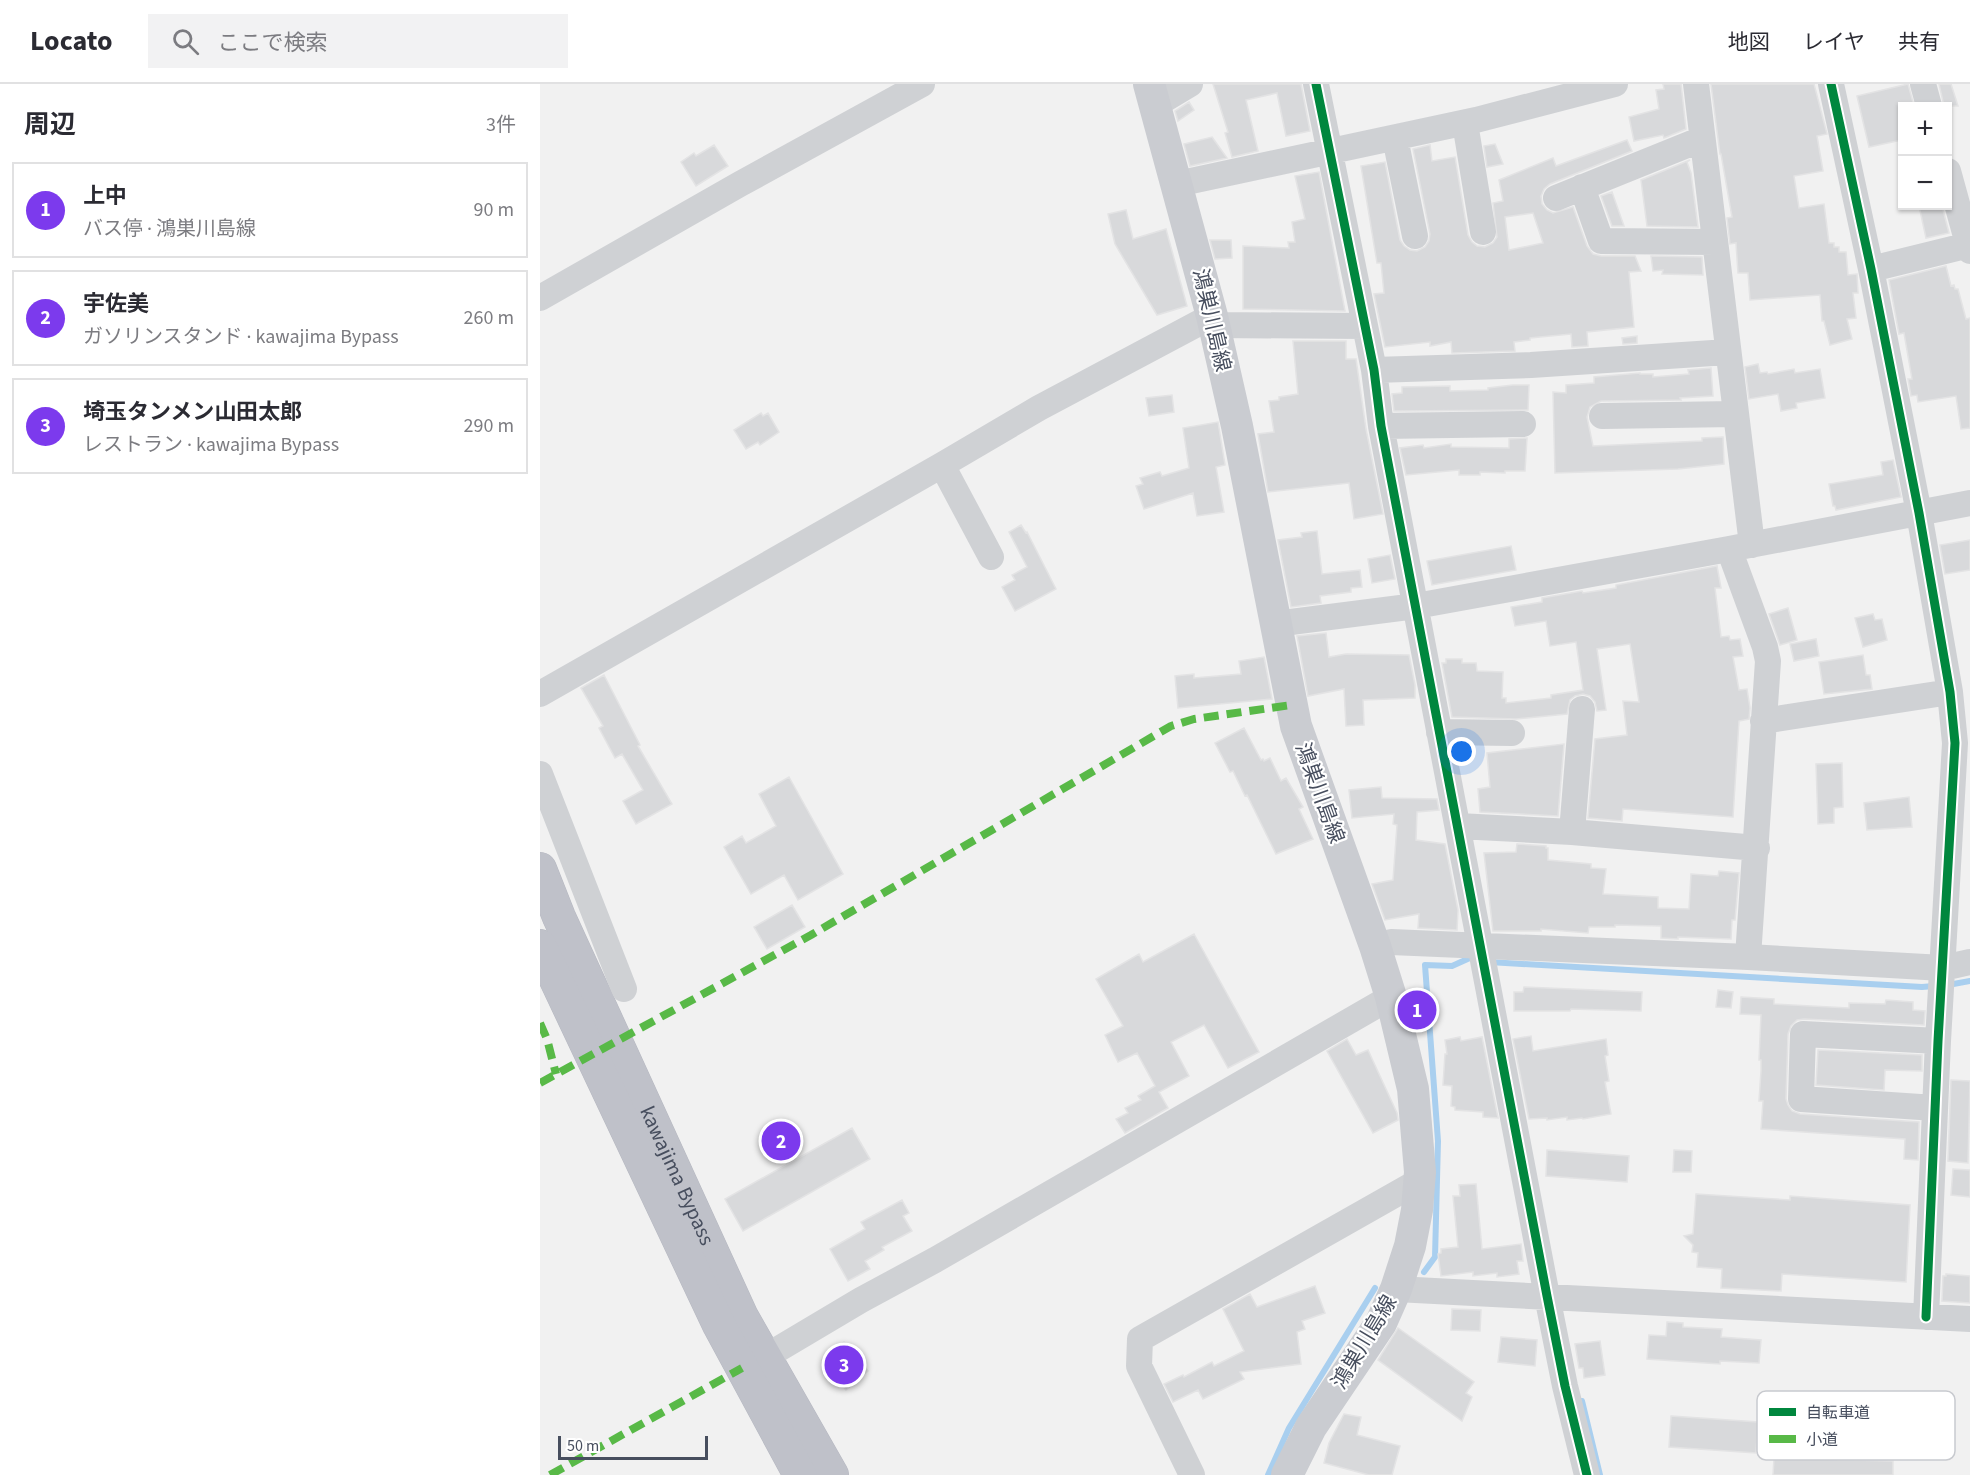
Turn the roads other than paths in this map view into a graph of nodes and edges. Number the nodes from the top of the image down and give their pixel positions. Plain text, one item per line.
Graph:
1 (922, 84) edge
2 (1190, 84) edge
3 (1316, 84) edge
4 (1615, 84) edge
5 (1696, 84) edge
6 (1831, 84) edge
7 (1923, 84) edge
8 (1152, 95) edge
9 (1928, 102) edge
10 (1465, 123) junction
11 (1395, 138) junction
12 (1702, 139) junction
13 (1331, 152) junction
14 (1177, 184) junction
15 (1582, 188) junction
16 (1952, 188) edge
17 (1556, 198) dead end
18 (1483, 232) dead end
19 (1415, 236) dead end
20 (1714, 242) junction
21 (1969, 248) edge
22 (1871, 269) junction
23 (540, 298) edge
24 (1213, 320) junction
25 (1365, 326) junction
26 (1728, 352) junction
27 (1374, 370) junction
28 (1735, 414) junction
29 (1602, 416) dead end
30 (1523, 424) dead end
31 (1382, 426) junction
32 (942, 465) junction
33 (1970, 503) edge
34 (1919, 513) junction
35 (1741, 547) junction
36 (991, 557) dead end
37 (1416, 606) junction
38 (1275, 624) junction
39 (1950, 692) junction
40 (540, 694) edge
41 (1582, 709) dead end
42 (1763, 721) junction
43 (1439, 732) junction
44 (1512, 733) dead end
45 (540, 774) edge
46 (1458, 826) junction
47 (1572, 832) junction
48 (1757, 848) junction
49 (540, 869) edge
50 (1375, 945) junction
51 (540, 946) edge
52 (1480, 946) junction
53 (1748, 957) junction
54 (1970, 962) edge
55 (1942, 978) junction
56 (624, 989) dead end
57 (1391, 997) junction
58 (1938, 1041) junction
59 (1935, 1107) junction
60 (1419, 1181) junction
61 (1396, 1289) junction
62 (1546, 1296) junction
63 (1926, 1317) junction
64 (1970, 1319) edge
65 (765, 1357) junction
66 (800, 1475) edge
67 (832, 1475) edge
68 (1192, 1475) edge
69 (1287, 1475) edge
70 (1587, 1475) edge

1 - 23 street
2 - 8 street
3 - 13 street
4 - 10 street
5 - 12 street
6 - 22 street
7 - 9 street
8 - 14 main road, 鴻巣川島線
10 - 11 street
10 - 18 street
11 - 13 street
11 - 19 street
12 - 15 street
12 - 20 street
13 - 14 street
13 - 25 street
14 - 24 main road, 鴻巣川島線
15 - 17 street
15 - 20 street
16 - 21 street
20 - 26 street
21 - 22 street
22 - 34 street
24 - 25 street
24 - 32 street
24 - 38 main road, 鴻巣川島線
25 - 27 street
26 - 27 street
26 - 28 street
27 - 31 street
28 - 29 street
28 - 35 street
30 - 31 street
31 - 37 street
32 - 36 street
32 - 40 street
33 - 34 street
34 - 35 street
34 - 39 street
35 - 37 street
35 - 42 street
37 - 38 street
37 - 43 street
38 - 50 main road, 鴻巣川島線
39 - 42 street
39 - 55 street
41 - 47 street
42 - 48 street
43 - 44 street
43 - 46 street
45 - 56 street
46 - 47 street
46 - 52 street
47 - 48 street
48 - 53 street
49 - 65 highway, kawajima Bypass
50 - 52 street
50 - 57 main road, 鴻巣川島線
51 - 66 highway, kawajima Bypass
52 - 53 street
52 - 62 street
53 - 55 street
54 - 55 street
55 - 58 street
57 - 60 main road, 鴻巣川島線
57 - 65 street
58 - 59 street
58 - 59 street
59 - 63 street
60 - 61 main road, 鴻巣川島線
60 - 68 street
61 - 62 street
61 - 69 main road, 鴻巣川島線
62 - 63 street
62 - 70 street
63 - 64 street
65 - 67 highway, kawajima Bypass

